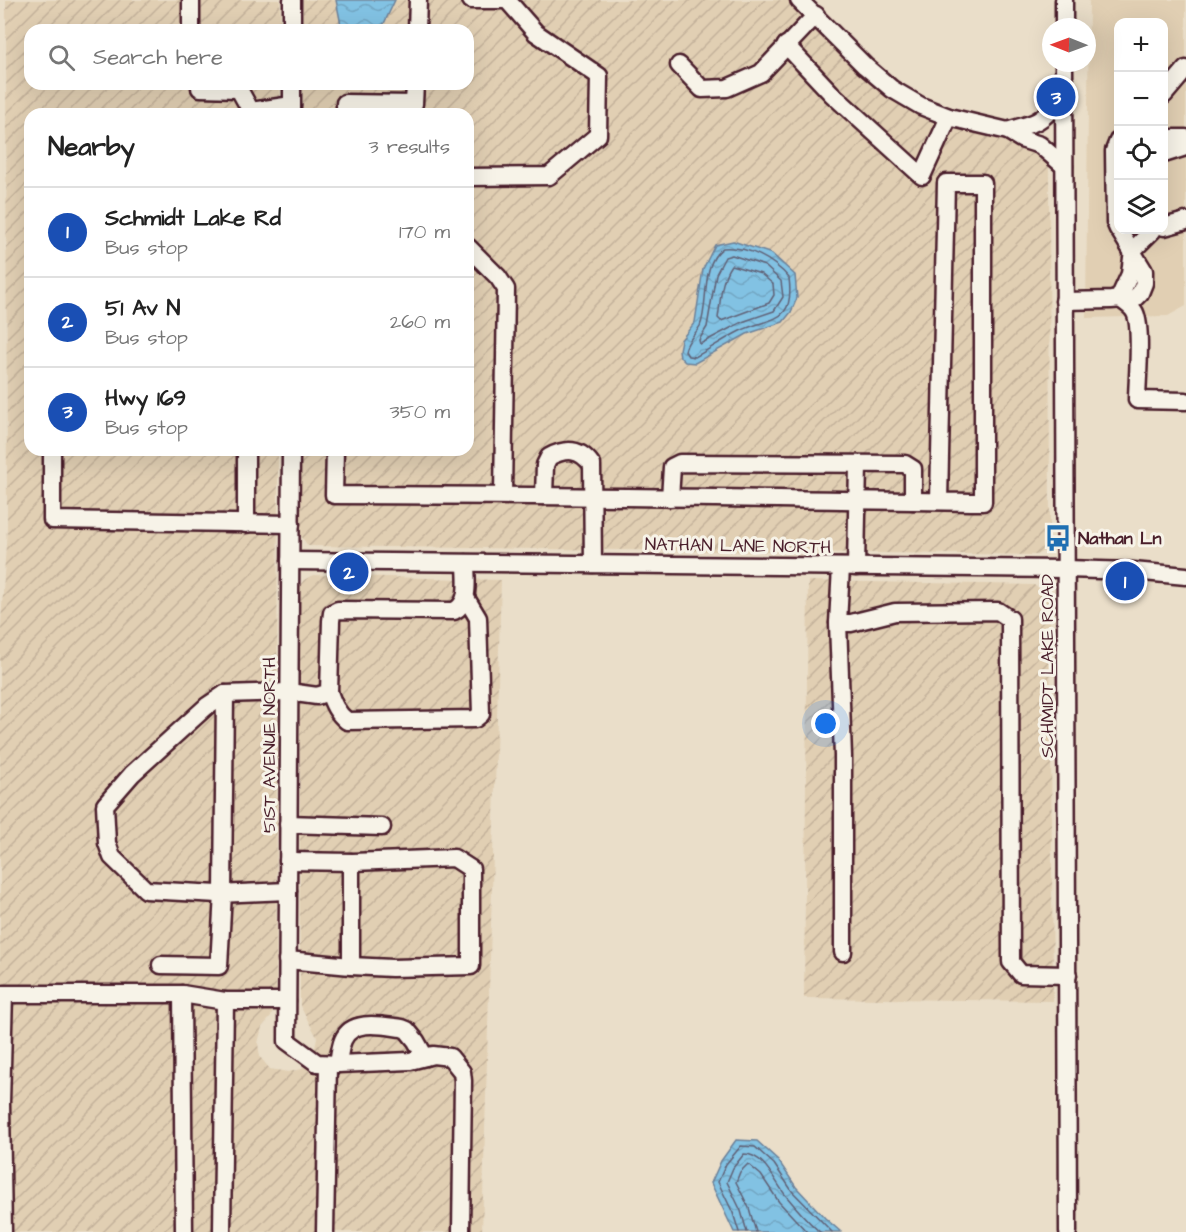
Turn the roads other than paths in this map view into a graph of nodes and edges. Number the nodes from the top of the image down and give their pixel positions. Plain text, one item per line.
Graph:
1 (191, 0) edge
2 (292, 0) edge
3 (418, 0) edge
4 (471, 0) edge
5 (799, 0) edge
6 (1064, 0) edge
7 (816, 15) junction
8 (1064, 18) edge
9 (191, 24) edge
10 (292, 24) edge
11 (417, 24) edge
12 (786, 45) junction
13 (679, 65) dead end
14 (1186, 69) edge
15 (1064, 72) edge
16 (239, 90) edge
17 (292, 90) edge
18 (415, 90) edge
19 (1064, 90) junction
20 (1168, 90) edge
21 (248, 108) edge
22 (292, 108) edge
23 (345, 108) edge
24 (949, 117) junction
25 (1008, 131) junction
26 (1168, 138) edge
27 (1186, 138) edge
28 (1186, 147) edge
29 (1168, 153) edge
30 (1064, 166) junction
31 (474, 177) edge
32 (1186, 221) edge
33 (1168, 226) edge
34 (1122, 234) edge
35 (1148, 234) edge
36 (1133, 250) junction
37 (474, 253) edge
38 (1119, 298) junction
39 (1064, 301) junction
40 (1186, 401) edge
41 (52, 456) edge
42 (246, 456) edge
43 (291, 456) edge
44 (334, 456) edge
45 (858, 464) junction
46 (503, 495) junction
47 (544, 496) junction
48 (592, 496) junction
49 (670, 498) junction
50 (858, 500) junction
51 (913, 501) junction
52 (939, 501) junction
53 (246, 524) junction
54 (291, 524) junction
55 (290, 561) junction
56 (466, 563) junction
57 (593, 564) junction
58 (848, 567) junction
59 (1066, 569) junction
60 (1186, 576) edge
61 (466, 598) junction
62 (838, 623) junction
63 (289, 692) junction
64 (329, 692) junction
65 (225, 694) junction
66 (288, 824) junction
67 (382, 827) dead end
68 (288, 861) junction
69 (351, 862) junction
70 (288, 891) junction
71 (223, 893) junction
72 (843, 952) dead end
73 (287, 960) junction
74 (161, 965) dead end
75 (351, 966) junction
76 (1068, 975) junction
77 (182, 994) junction
78 (225, 1001) junction
79 (287, 1001) junction
80 (425, 1057) junction
81 (333, 1064) junction
82 (3, 1232) edge
83 (184, 1232) edge
84 (222, 1232) edge
85 (325, 1232) edge
86 (461, 1232) edge
87 (1068, 1232) edge

1 - 9 street
2 - 10 street
3 - 11 street
4 - 31 street
5 - 7 street
6 - 8 street
7 - 12 street
7 - 24 street
12 - 13 street
12 - 24 street
14 - 20 street
15 - 19 street, SCHMIDT LAKE ROAD
16 - 21 street
17 - 22 street
18 - 23 street
19 - 25 street
19 - 30 street, SCHMIDT LAKE ROAD
24 - 25 street
25 - 30 street
26 - 27 street
28 - 29 street
30 - 39 street, SCHMIDT LAKE ROAD
32 - 33 street
34 - 36 street
35 - 36 street
36 - 38 street
37 - 46 street
38 - 39 street
38 - 40 street
39 - 59 street, SCHMIDT LAKE ROAD
41 - 53 street
42 - 53 street
43 - 54 street, 51ST AVENUE NORTH
44 - 46 street
45 - 49 street
45 - 50 street
45 - 51 street
46 - 47 street
47 - 48 street
47 - 48 street
48 - 49 street
48 - 57 street
49 - 50 street
50 - 51 street
50 - 58 street
51 - 52 street
52 - 52 street
53 - 54 street
54 - 55 street, 51ST AVENUE NORTH
55 - 56 street, NATHAN LANE NORTH
55 - 63 street, 51ST AVENUE NORTH
56 - 57 street, NATHAN LANE NORTH
56 - 61 street
57 - 58 street, NATHAN LANE NORTH
58 - 59 street, NATHAN LANE NORTH
58 - 62 street
59 - 60 street, NATHAN LANE NORTH
59 - 76 street, SCHMIDT LAKE ROAD
61 - 64 street
61 - 64 street
62 - 72 street
62 - 76 street
63 - 64 street
63 - 65 street
63 - 66 street, 51ST AVENUE NORTH
65 - 71 street
65 - 71 street
66 - 67 street
66 - 68 street, 51ST AVENUE NORTH
68 - 69 street
68 - 70 street, 51ST AVENUE NORTH
69 - 75 street
69 - 75 street
70 - 71 street
70 - 73 street, 51ST AVENUE NORTH
71 - 74 street
73 - 75 street
73 - 79 street, 51ST AVENUE NORTH
76 - 87 street, SCHMIDT LAKE ROAD
77 - 78 street
77 - 82 street
77 - 83 street
78 - 79 street
78 - 84 street
79 - 81 street, 51ST AVENUE NORTH
80 - 81 street
80 - 81 street
80 - 86 street
81 - 85 street

